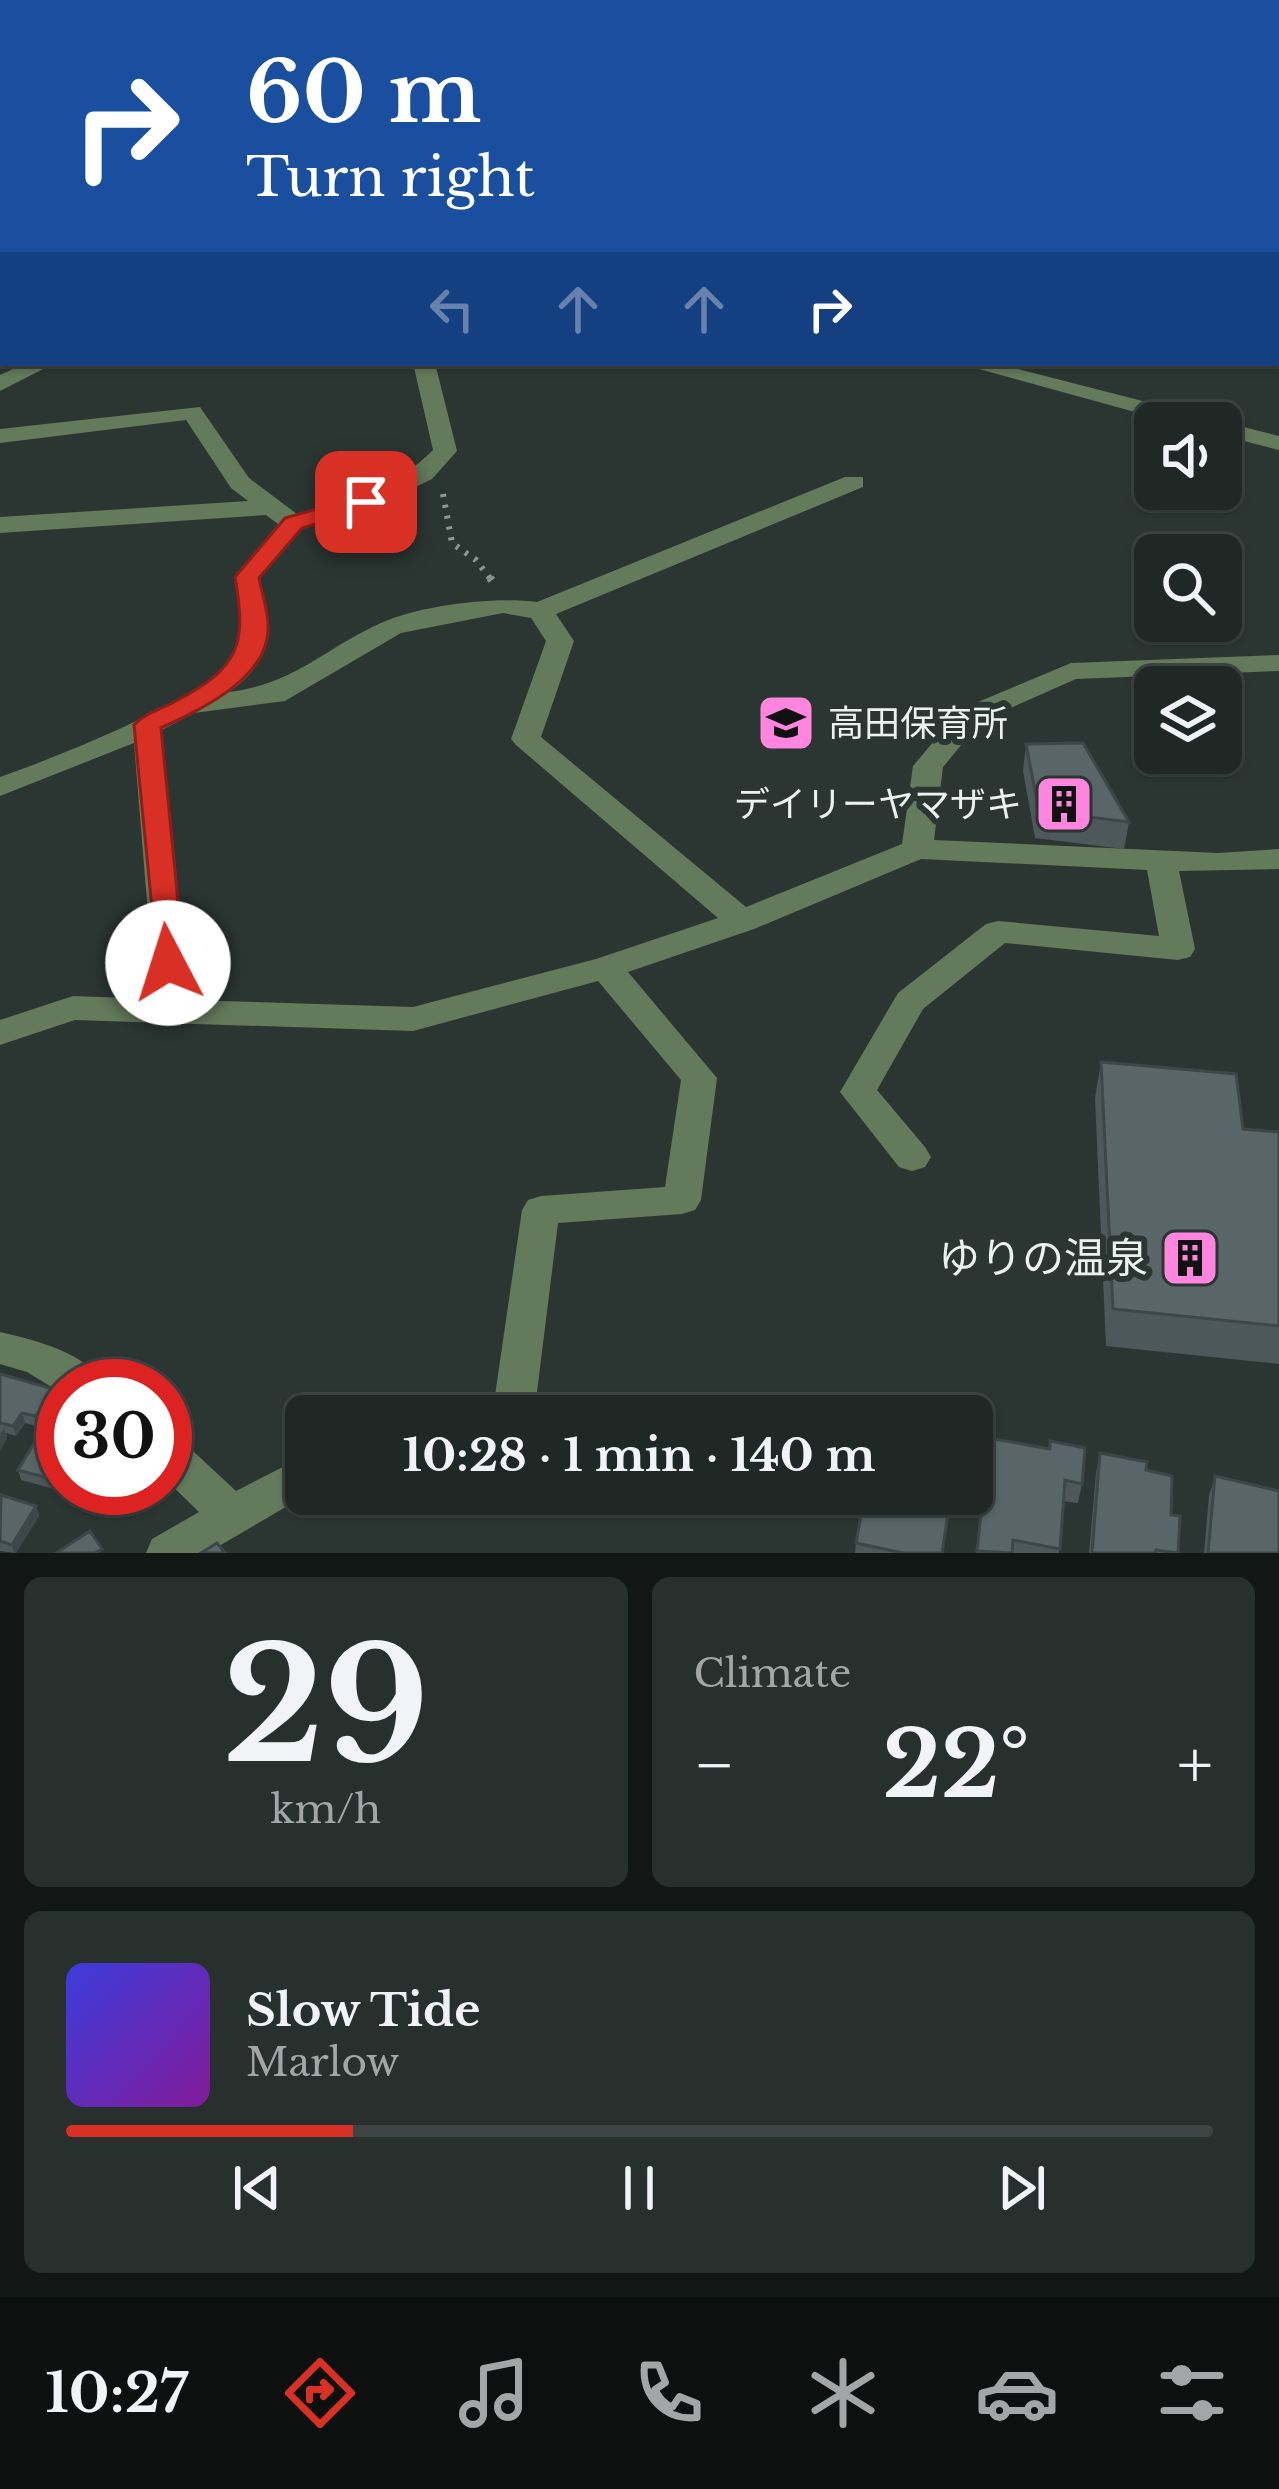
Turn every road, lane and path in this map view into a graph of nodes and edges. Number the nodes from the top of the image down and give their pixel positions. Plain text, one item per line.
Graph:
1 (38, 366) edge
2 (425, 366) edge
3 (980, 366) edge
4 (0, 384) edge
5 (1134, 405) edge
6 (1242, 433) edge
7 (0, 436) edge
8 (1279, 443) edge
9 (445, 452) junction
10 (854, 482) dead end
11 (283, 515) junction
12 (0, 525) edge
13 (503, 605) junction
14 (540, 611) junction
15 (1279, 663) edge
16 (189, 705) junction
17 (147, 725) junction
18 (0, 787) edge
19 (917, 849) junction
20 (1279, 859) edge
21 (1161, 860) junction
22 (742, 921) junction
23 (604, 968) junction
24 (172, 1011) junction
25 (0, 1033) edge
26 (912, 1157) dead end
27 (0, 1348) edge
28 (40, 1359) edge
29 (516, 1395) edge
30 (192, 1478) edge
31 (285, 1485) edge
32 (232, 1516) junction
33 (168, 1553) edge

1 - 4 street
2 - 9 street
3 - 5 street
6 - 8 street
7 - 11 street
9 - 11 street
9 - 13 path
10 - 14 street
11 - 12 street
11 - 16 street
13 - 14 street
13 - 16 street
14 - 22 street
15 - 19 street
16 - 17 street
17 - 18 street
17 - 24 street
19 - 21 street
19 - 22 street
20 - 21 street
21 - 26 street
22 - 23 street
23 - 24 street
23 - 29 street
24 - 25 street
27 - 28 street
30 - 32 street
31 - 32 street
32 - 33 street

